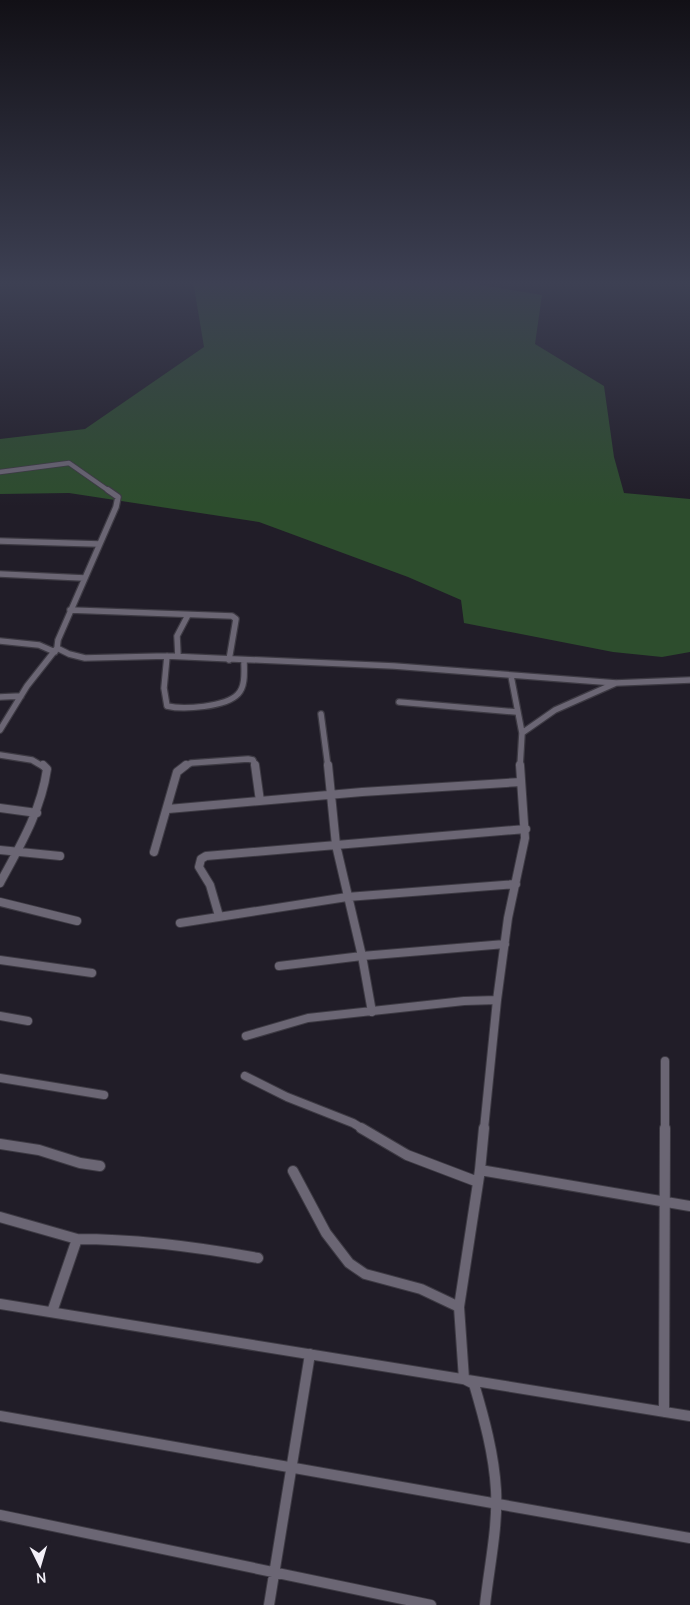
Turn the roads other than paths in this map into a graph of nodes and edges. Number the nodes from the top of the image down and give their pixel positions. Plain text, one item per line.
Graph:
1 (0, 472) edge
2 (0, 541) edge
3 (99, 544) junction
4 (0, 574) edge
5 (84, 578) junction
6 (70, 610) junction
7 (188, 615) junction
8 (0, 641) edge
9 (56, 650) junction
10 (166, 656) junction
11 (178, 656) junction
12 (230, 660) junction
13 (244, 660) junction
14 (511, 676) junction
15 (690, 680) edge
16 (616, 683) junction
17 (21, 696) junction
18 (0, 697) edge
19 (399, 702) dead end
20 (517, 712) junction
21 (321, 714) dead end
22 (0, 730) edge
23 (522, 733) junction
24 (0, 755) edge
25 (521, 782) junction
26 (332, 794) junction
27 (260, 801) junction
28 (0, 808) edge
29 (168, 809) junction
30 (37, 813) junction
31 (526, 829) junction
32 (336, 845) junction
33 (0, 850) edge
34 (154, 852) dead end
35 (16, 853) junction
36 (60, 856) dead end
37 (0, 883) edge
38 (516, 884) junction
39 (347, 897) junction
40 (0, 902) edge
41 (219, 916) junction
42 (77, 921) dead end
43 (180, 923) dead end
44 (505, 944) junction
45 (362, 956) junction
46 (0, 960) edge
47 (279, 966) dead end
48 (92, 972) dead end
49 (497, 1000) junction
50 (372, 1012) junction
51 (0, 1016) edge
52 (28, 1020) dead end
53 (246, 1036) dead end
54 (665, 1061) dead end
55 (245, 1076) dead end
56 (0, 1078) edge
57 (104, 1095) dead end
58 (0, 1144) edge
59 (100, 1166) dead end
60 (480, 1170) junction
61 (293, 1171) dead end
62 (478, 1182) junction
63 (666, 1202) junction
64 (690, 1206) edge
65 (0, 1217) edge
66 (77, 1239) junction
67 (258, 1258) dead end
68 (0, 1304) edge
69 (459, 1307) junction
70 (52, 1312) junction
71 (310, 1354) junction
72 (464, 1380) junction
73 (664, 1412) junction
74 (0, 1416) edge
75 (690, 1416) edge
76 (292, 1469) junction
77 (496, 1504) junction
78 (0, 1515) edge
79 (690, 1538) edge
80 (275, 1572) junction
81 (269, 1605) edge
82 (431, 1605) edge
83 (485, 1605) edge

1 - 3 street
2 - 3 street
3 - 5 street
4 - 5 street
5 - 6 street
6 - 7 street
6 - 9 street
7 - 11 street
7 - 12 street
8 - 9 street
9 - 10 street
9 - 17 street
10 - 11 street
10 - 13 street
11 - 12 street
12 - 13 street
13 - 14 street
14 - 16 street
14 - 20 street
15 - 16 street
16 - 23 street
17 - 18 street
17 - 22 street
19 - 20 street
20 - 23 street
21 - 26 street
23 - 25 street
24 - 30 street
25 - 26 street
25 - 31 street
26 - 27 street
26 - 32 street
27 - 29 street
27 - 29 street
28 - 30 street
29 - 34 street
30 - 35 street
31 - 32 street
31 - 38 street
32 - 39 street
32 - 41 street
33 - 35 street
35 - 36 street
35 - 37 street
38 - 39 street
38 - 44 street
39 - 41 street
39 - 45 street
40 - 42 street
41 - 43 street
44 - 45 street
44 - 49 street
45 - 47 street
45 - 50 street
46 - 48 street
49 - 50 street
49 - 60 street
50 - 53 street
51 - 52 street
54 - 63 street
55 - 62 street
56 - 57 street
58 - 59 street
60 - 62 street
60 - 63 street
61 - 69 street
62 - 69 street
63 - 64 street
63 - 73 street
65 - 66 street
66 - 67 street
66 - 70 street
68 - 70 street
69 - 72 street
70 - 71 street
71 - 72 street
71 - 76 street
72 - 73 street
72 - 77 street
73 - 75 street
74 - 76 street
76 - 77 street
76 - 80 street
77 - 79 street
77 - 83 street
78 - 80 street
80 - 81 street
80 - 82 street

